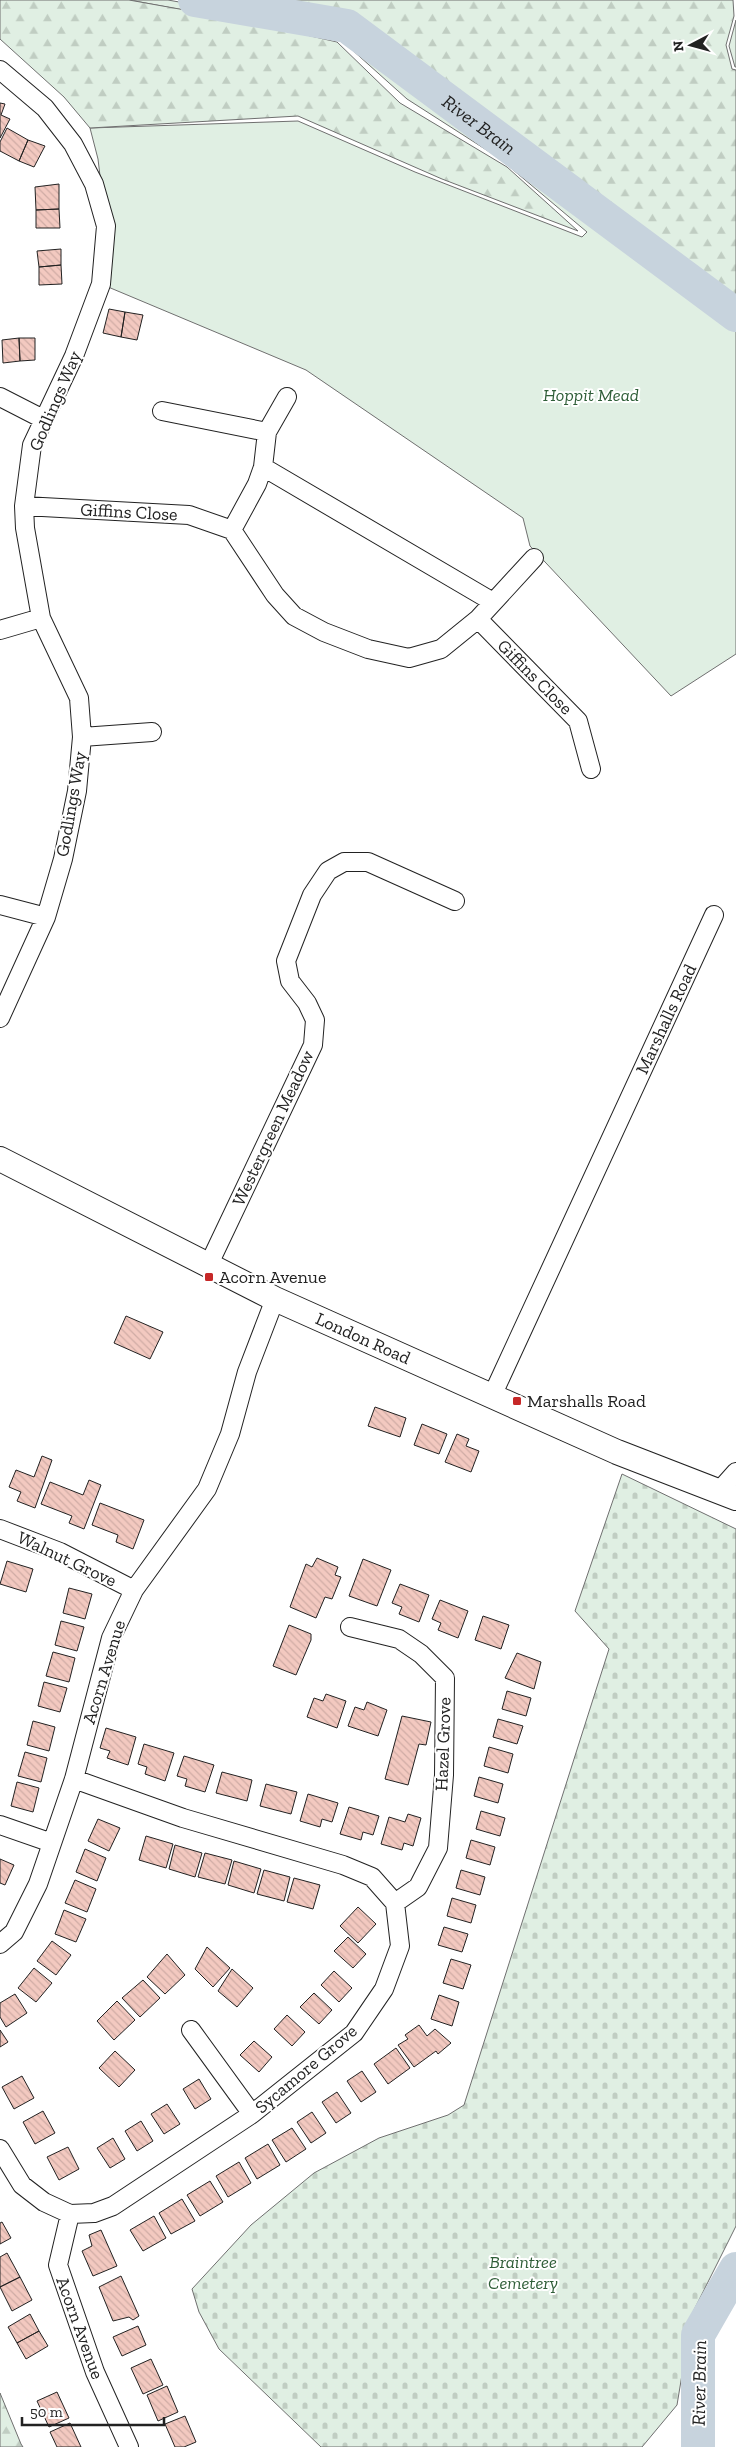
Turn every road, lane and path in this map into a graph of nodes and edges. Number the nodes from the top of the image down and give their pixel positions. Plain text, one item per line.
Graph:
1 (0, 70) edge
2 (0, 397) edge
3 (287, 397) dead end
4 (162, 411) dead end
5 (43, 419) junction
6 (266, 432) junction
7 (263, 467) junction
8 (24, 506) junction
9 (232, 530) junction
10 (534, 558) dead end
11 (493, 602) junction
12 (41, 618) junction
13 (478, 620) junction
14 (0, 630) edge
15 (152, 732) dead end
16 (82, 737) junction
17 (590, 769) dead end
18 (455, 901) dead end
19 (0, 905) edge
20 (714, 915) dead end
21 (46, 917) junction
22 (0, 1018) edge
23 (0, 1159) edge
24 (209, 1264) junction
25 (275, 1299) junction
26 (492, 1396) junction
27 (736, 1472) edge
28 (728, 1494) edge
29 (0, 1529) edge
30 (134, 1590) junction
31 (350, 1627) dead end
32 (74, 1779) junction
33 (0, 1825) edge
34 (52, 1843) junction
35 (395, 1903) junction
36 (0, 1944) edge
37 (191, 2030) dead end
38 (252, 2114) junction
39 (0, 2148) edge
40 (70, 2214) junction
41 (129, 2447) edge

1 - 5 street, Godlings Way
2 - 5 street
3 - 6 street
4 - 6 street
5 - 8 street, Godlings Way
6 - 7 street
7 - 9 street
7 - 11 street
8 - 9 street, Giffins Close
8 - 12 street, Godlings Way
9 - 13 street
10 - 11 street
11 - 13 street
12 - 14 street
12 - 16 street, Godlings Way
13 - 17 street, Giffins Close
15 - 16 street
16 - 21 street, Godlings Way
18 - 24 street, Westergreen Meadow
19 - 21 street
20 - 26 street, Marshalls Road
21 - 22 street, Godlings Way
23 - 24 street, London Road
24 - 25 street, London Road
25 - 26 street, London Road
25 - 30 street, Acorn Avenue
26 - 28 street, London Road
27 - 28 street
29 - 30 street, Walnut Grove
30 - 32 street, Acorn Avenue
31 - 35 street, Hazel Grove
32 - 34 street, Acorn Avenue
32 - 35 street
33 - 34 street
34 - 36 street, Acorn Avenue
35 - 38 street, Sycamore Grove
37 - 38 street
38 - 40 street, Sycamore Grove
39 - 40 street
40 - 41 street, Acorn Avenue

